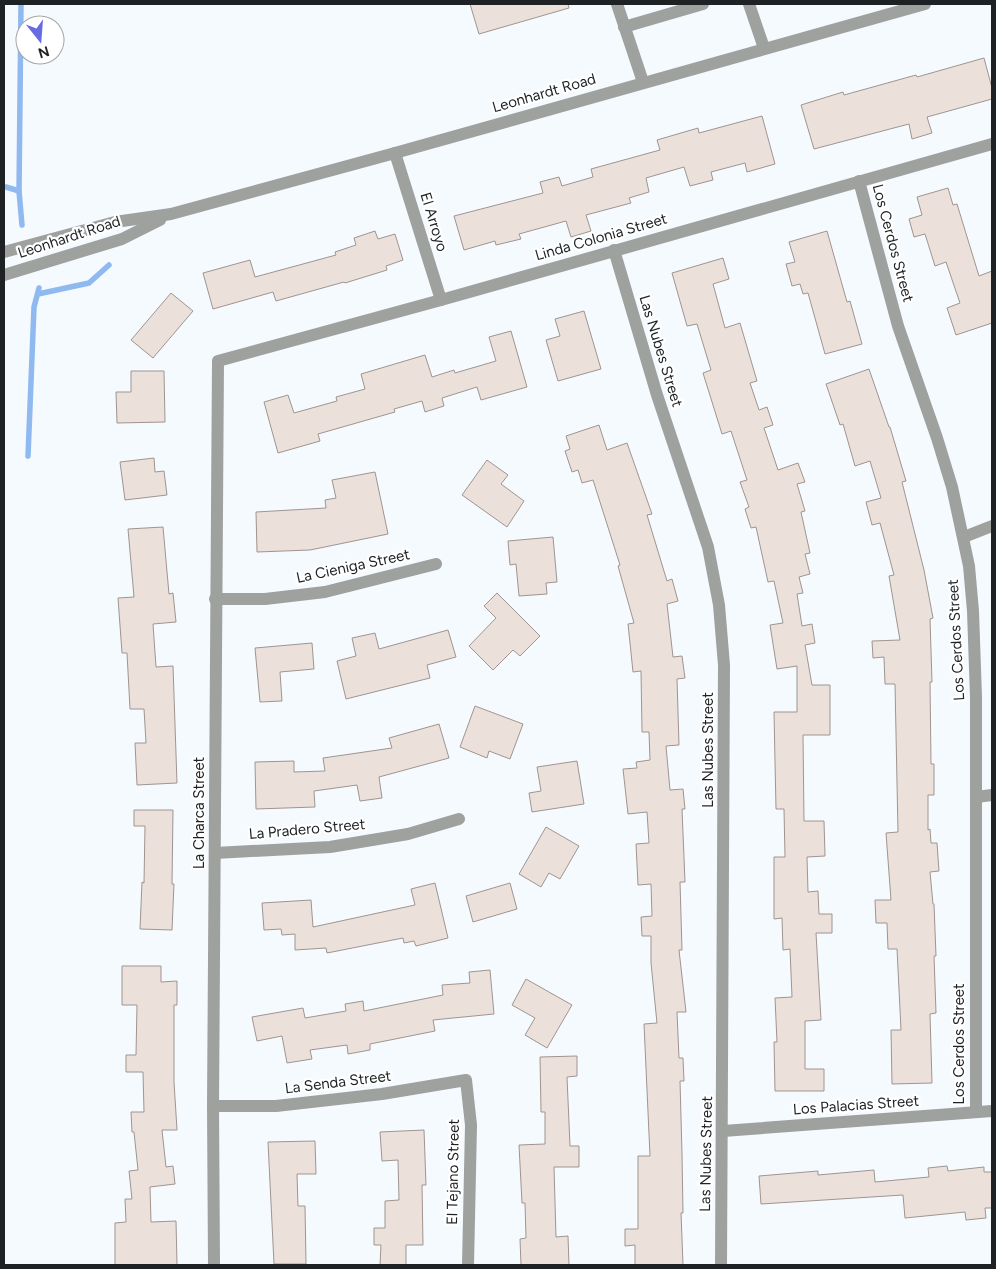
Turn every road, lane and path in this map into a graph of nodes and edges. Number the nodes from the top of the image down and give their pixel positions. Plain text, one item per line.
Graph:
1 (617, 4) edge
2 (703, 4) edge
3 (749, 4) edge
4 (925, 4) edge
5 (624, 27) junction
6 (764, 48) junction
7 (643, 82) junction
8 (992, 144) edge
9 (396, 153) junction
10 (859, 181) junction
11 (171, 214) junction
12 (614, 250) junction
13 (4, 252) edge
14 (4, 275) edge
15 (440, 300) junction
16 (218, 361) joint
17 (992, 526) edge
18 (964, 537) junction
19 (436, 564) dead end
20 (215, 599) junction
21 (992, 796) edge
22 (976, 797) junction
23 (459, 819) dead end
24 (215, 853) junction
25 (466, 1080) joint
26 (213, 1106) junction
27 (992, 1111) edge
28 (976, 1112) junction
29 (722, 1131) junction
30 (214, 1265) edge
31 (468, 1265) edge
32 (721, 1265) edge

1 - 5 street
2 - 5 street
3 - 6 street
4 - 6 street, Leonhardt Road
5 - 7 street
6 - 7 street, Leonhardt Road
7 - 9 street, Leonhardt Road
8 - 10 street, Linda Colonia Street
9 - 11 street, Leonhardt Road
9 - 15 street, El Arroyo
10 - 12 street, Linda Colonia Street
10 - 18 street, Los Cerdos Street
11 - 13 street, Leonhardt Road
11 - 14 street, Leonhardt Road
12 - 15 street, Linda Colonia Street
12 - 29 street, Las Nubes Street
15 - 16 street, Linda Colonia Street
16 - 20 street, La Charca Street
17 - 18 street
18 - 22 street, Los Cerdos Street
19 - 20 street, La Cieniga Street
20 - 24 street, La Charca Street
21 - 22 street
22 - 28 street, Los Cerdos Street
23 - 24 street, La Pradero Street
24 - 26 street, La Charca Street
25 - 26 street, La Senda Street
25 - 31 street, El Tejano Street
26 - 30 street, La Charca Street
27 - 28 street, Los Palacias Street
28 - 29 street, Los Palacias Street
29 - 32 street, Las Nubes Street

